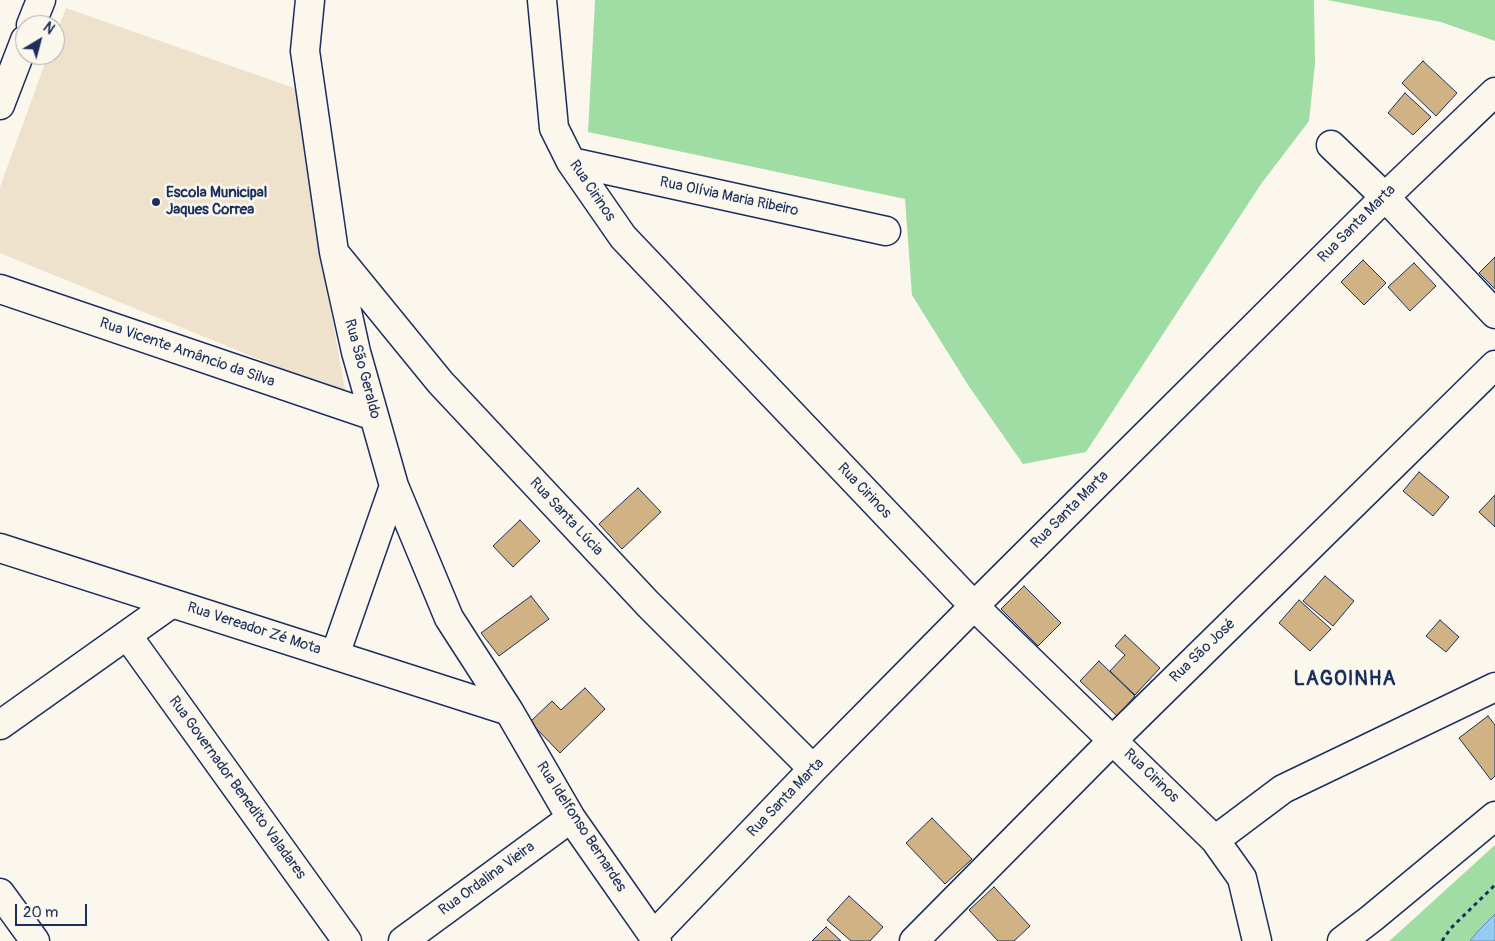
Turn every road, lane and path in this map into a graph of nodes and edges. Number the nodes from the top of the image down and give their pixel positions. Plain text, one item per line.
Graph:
1 (40, 0) edge
2 (310, 0) edge
3 (542, 0) edge
4 (35, 15) edge
5 (15, 65) edge
6 (1495, 92) edge
7 (0, 105) edge
8 (1331, 144) dead end
9 (571, 162) junction
10 (1385, 197) junction
11 (886, 231) dead end
12 (334, 252) junction
13 (0, 289) edge
14 (1495, 314) edge
15 (1495, 364) edge
16 (374, 416) junction
17 (394, 486) junction
18 (0, 548) edge
19 (172, 603) junction
20 (974, 606) junction
21 (127, 635) junction
22 (335, 655) junction
23 (1495, 687) edge
24 (509, 711) junction
25 (0, 726) edge
26 (1113, 740) junction
27 (814, 769) junction
28 (1495, 816) edge
29 (571, 818) junction
30 (1215, 840) junction
31 (1495, 885) edge
32 (0, 894) edge
33 (655, 938) edge
34 (35, 941) edge
35 (347, 941) edge
36 (403, 941) edge
37 (914, 941) edge
38 (1257, 941) edge
39 (1342, 941) edge
40 (1442, 941) edge

1 - 4 street
2 - 12 street, Rua São Geraldo
3 - 9 street, Rua Cirinos
5 - 7 street
6 - 10 street, Rua Santa Marta
8 - 10 street
9 - 11 street, Rua Olívia Maria Ribeiro
9 - 20 street, Rua Cirinos
10 - 14 street
10 - 20 street, Rua Santa Marta
12 - 16 street, Rua São Geraldo
12 - 27 street, Rua Santa Lúcia
13 - 16 street, Rua Vicente Amâncio da Silva
15 - 26 street, Rua São José
16 - 17 street, Rua São Geraldo
17 - 22 street
17 - 24 street, Rua São Geraldo
18 - 19 street, Rua Vereador Zé Mota
19 - 21 street
19 - 22 street, Rua Vereador Zé Mota
20 - 26 street, Rua Cirinos
20 - 27 street, Rua Santa Marta
21 - 25 street
21 - 35 street, Rua Governador Benedito Valadares
22 - 24 street, Rua Vereador Zé Mota
23 - 30 street
24 - 29 street, Rua Idelfonso Bernardes
26 - 30 street, Rua Cirinos
26 - 37 street, Rua São José
27 - 33 street, Rua Santa Marta
28 - 39 street
29 - 33 street, Rua Idelfonso Bernardes
29 - 36 street, Rua Ordalina Vieira
30 - 38 street, Rua Cirinos
31 - 40 path
32 - 34 street

